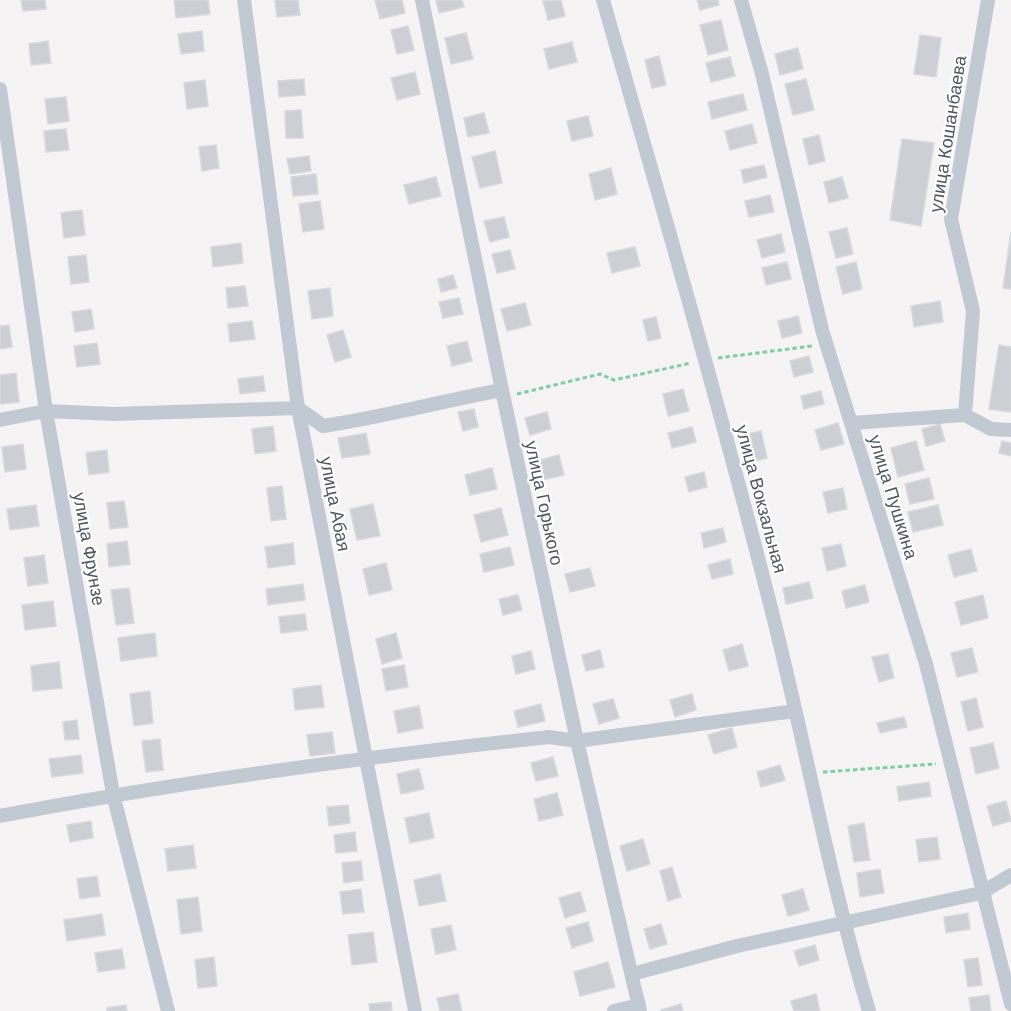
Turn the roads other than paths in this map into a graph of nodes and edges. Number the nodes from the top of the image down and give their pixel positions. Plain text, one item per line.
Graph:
1 (244, 0) edge
2 (422, 0) edge
3 (603, 0) edge
4 (741, 0) edge
5 (988, 0) edge
6 (0, 89) edge
7 (502, 394) junction
8 (298, 408) junction
9 (46, 411) junction
10 (965, 415) junction
11 (0, 420) edge
12 (851, 423) junction
13 (1011, 430) edge
14 (795, 711) junction
15 (577, 741) junction
16 (364, 757) junction
17 (113, 794) junction
18 (0, 816) edge
19 (1011, 875) edge
20 (981, 893) junction
21 (843, 924) junction
22 (632, 974) junction
23 (1011, 1004) edge
24 (640, 1008) edge
25 (168, 1011) edge
26 (415, 1011) edge
27 (614, 1011) edge
28 (869, 1011) edge

1 - 8 street, улица Абая
2 - 7 street, улица Горького
3 - 14 street, улица Вокзальная
4 - 12 street, улица Пушкина
5 - 10 street, улица Кошанбаева
6 - 9 street, улица Фрунзе
7 - 8 street
7 - 15 street, улица Горького
8 - 9 street
8 - 16 street, улица Абая
9 - 11 street
9 - 17 street, улица Фрунзе
10 - 12 street
10 - 13 street
12 - 20 street, улица Пушкина
14 - 15 street
14 - 21 street, улица Вокзальная
15 - 16 street
15 - 22 street, улица Горького
16 - 17 street
16 - 26 street, улица Абая
17 - 18 street
17 - 25 street, улица Фрунзе
19 - 20 street
20 - 21 street
20 - 23 street, улица Пушкина
21 - 22 street
21 - 28 street, улица Вокзальная
22 - 24 street, улица Горького
24 - 27 street

